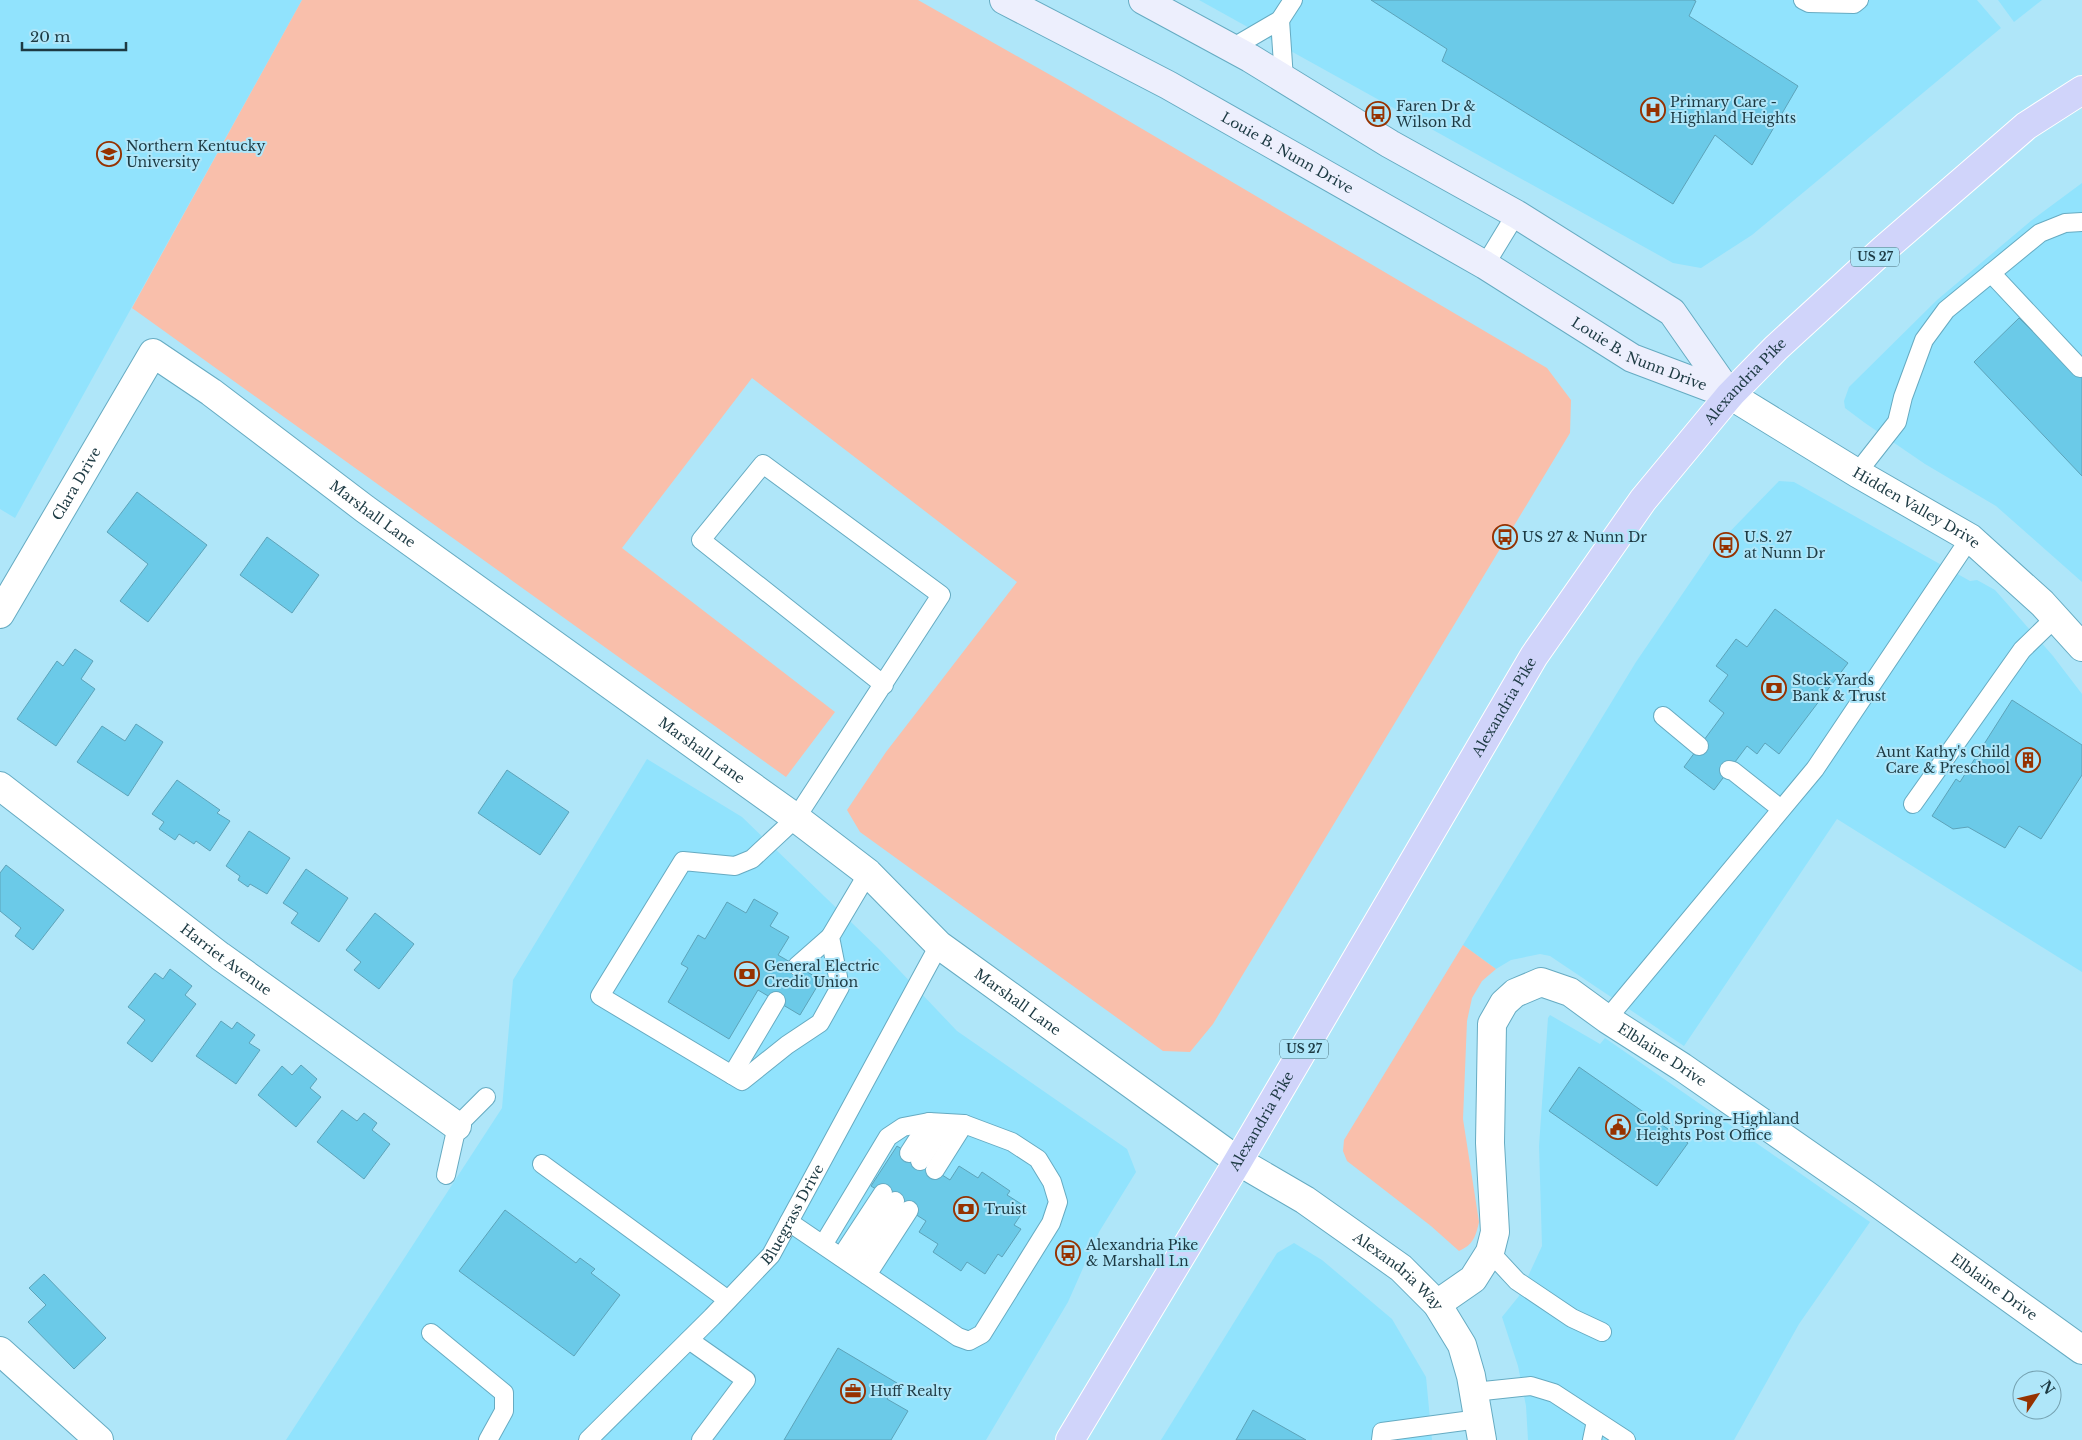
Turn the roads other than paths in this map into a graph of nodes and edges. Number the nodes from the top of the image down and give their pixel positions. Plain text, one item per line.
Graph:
1 (1004, 0) edge
2 (1143, 0) edge
3 (1293, 0) edge
4 (1803, 0) edge
5 (1859, 0) edge
6 (1833, 2) edge
7 (1280, 20) junction
8 (1232, 48) junction
9 (1284, 79) junction
10 (2082, 90) edge
11 (1516, 214) junction
12 (2082, 222) edge
13 (1485, 265) junction
14 (1991, 273) junction
15 (153, 353) joint
16 (2080, 368) dead end
17 (1730, 395) junction
18 (1857, 473) junction
19 (1970, 538) junction
20 (0, 614) edge
21 (2072, 630) edge
22 (884, 685) junction
23 (1663, 716) dead end
24 (1699, 746) dead end
25 (1729, 770) dead end
26 (0, 786) edge
27 (1913, 804) dead end
28 (1781, 809) junction
29 (796, 818) junction
30 (868, 873) junction
31 (830, 937) junction
32 (939, 945) junction
33 (797, 966) dead end
34 (776, 1001) dead end
35 (1607, 1019) junction
36 (732, 1075) junction
37 (486, 1097) dead end
38 (937, 1122) junction
39 (964, 1124) junction
40 (458, 1126) junction
41 (1238, 1161) junction
42 (542, 1164) dead end
43 (446, 1175) dead end
44 (789, 1222) junction
45 (823, 1245) junction
46 (1490, 1252) junction
47 (854, 1266) junction
48 (728, 1300) junction
49 (1437, 1304) junction
50 (1602, 1332) dead end
51 (431, 1333) dead end
52 (688, 1340) junction
53 (2082, 1350) edge
54 (0, 1351) edge
55 (1474, 1392) junction
56 (1596, 1421) junction
57 (1480, 1429) edge
58 (99, 1440) edge
59 (488, 1440) edge
60 (588, 1440) edge
61 (701, 1440) edge
62 (1070, 1440) edge
63 (1381, 1440) edge
64 (1592, 1440) edge
65 (1626, 1440) edge

1 - 13 main road, Louie B. Nunn Drive
2 - 8 main road, Louie B. Nunn Drive
3 - 7 lane
4 - 6 lane
5 - 6 lane
7 - 8 lane
7 - 9 lane
8 - 9 main road, Louie B. Nunn Drive
9 - 11 main road, Louie B. Nunn Drive
10 - 17 highway, Alexandria Pike / US 27
11 - 13 lane
11 - 17 main road, Louie B. Nunn Drive
12 - 14 lane
13 - 17 main road, Louie B. Nunn Drive
14 - 16 lane
14 - 18 lane
15 - 20 street, Clara Drive
15 - 29 street, Marshall Lane
17 - 18 street, Hidden Valley Drive
17 - 41 highway, Alexandria Pike / US 27
18 - 19 street, Hidden Valley Drive
19 - 21 street, Hidden Valley Drive
19 - 28 lane
21 - 27 lane
22 - 22 lane
22 - 29 lane
23 - 24 lane
25 - 28 lane
26 - 40 street, Harriet Avenue
28 - 35 lane
29 - 30 street, Marshall Lane
29 - 36 lane
30 - 31 lane
30 - 32 street, Marshall Lane
31 - 33 lane
31 - 36 lane
32 - 41 street, Marshall Lane
32 - 44 lane, Bluegrass Drive
34 - 36 lane
35 - 46 street, Elblaine Drive
35 - 53 street, Elblaine Drive
37 - 40 lane
38 - 39 lane
38 - 39 lane
38 - 45 lane
39 - 47 lane
40 - 43 lane
41 - 49 street, Alexandria Way
41 - 62 highway, Alexandria Pike / US 27
42 - 48 lane
44 - 45 lane
44 - 48 lane, Bluegrass Drive
45 - 47 lane
46 - 49 street, Elblaine Drive
46 - 50 lane
47 - 47 lane
48 - 52 lane, Bluegrass Drive
49 - 55 street, Alexandria Way
51 - 59 lane
52 - 60 lane, Bluegrass Drive
52 - 61 lane
54 - 58 street
55 - 56 lane
55 - 57 street, Alexandria Way
56 - 64 lane
56 - 65 lane
57 - 63 lane

